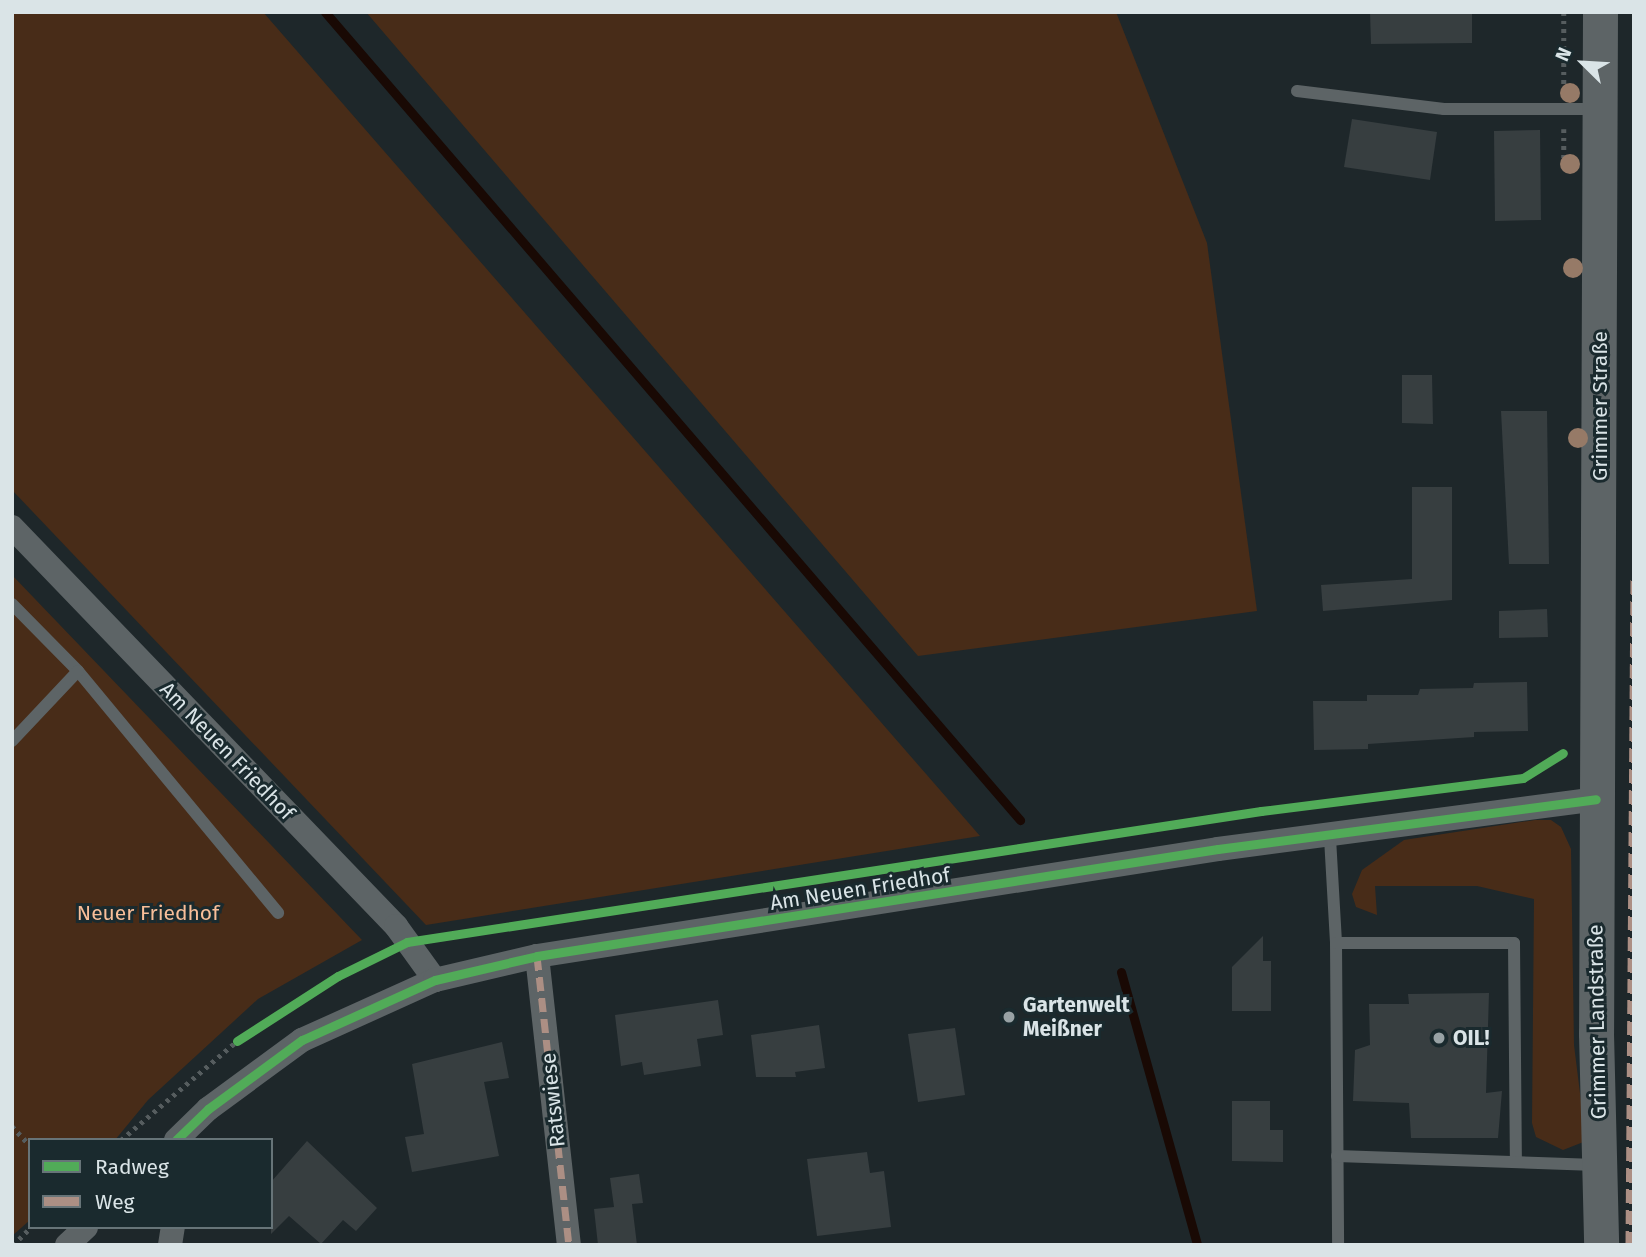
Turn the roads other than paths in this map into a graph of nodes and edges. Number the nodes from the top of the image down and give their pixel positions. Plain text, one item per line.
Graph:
1 (1600, 12) edge
2 (1297, 91) dead end
3 (1599, 109) junction
4 (12, 527) edge
5 (12, 604) edge
6 (78, 671) junction
7 (12, 741) edge
8 (1596, 799) junction
9 (1330, 838) junction
10 (278, 913) dead end
11 (1336, 943) junction
12 (537, 956) junction
13 (435, 980) junction
14 (178, 1138) edge
15 (1337, 1156) junction
16 (1516, 1162) junction
17 (1600, 1165) junction
18 (84, 1229) edge
19 (1338, 1243) dead end
20 (67, 1245) edge
21 (569, 1245) edge
22 (1601, 1245) edge

1 - 3 main road, Grimmer Straße
2 - 3 lane
3 - 8 main road, Grimmer Straße
4 - 13 street, Am Neuen Friedhof
5 - 6 lane
6 - 7 lane
6 - 10 lane
8 - 9 street, Am Neuen Friedhof
8 - 17 main road, Grimmer Landstraße
9 - 11 lane
9 - 12 street, Am Neuen Friedhof
11 - 15 lane
11 - 16 lane
12 - 13 street, Am Neuen Friedhof
12 - 21 street, Ratswiese
13 - 14 street, Am Neuen Friedhof
15 - 16 lane
15 - 19 lane
16 - 17 lane
17 - 22 main road, Grimmer Landstraße
18 - 20 street

